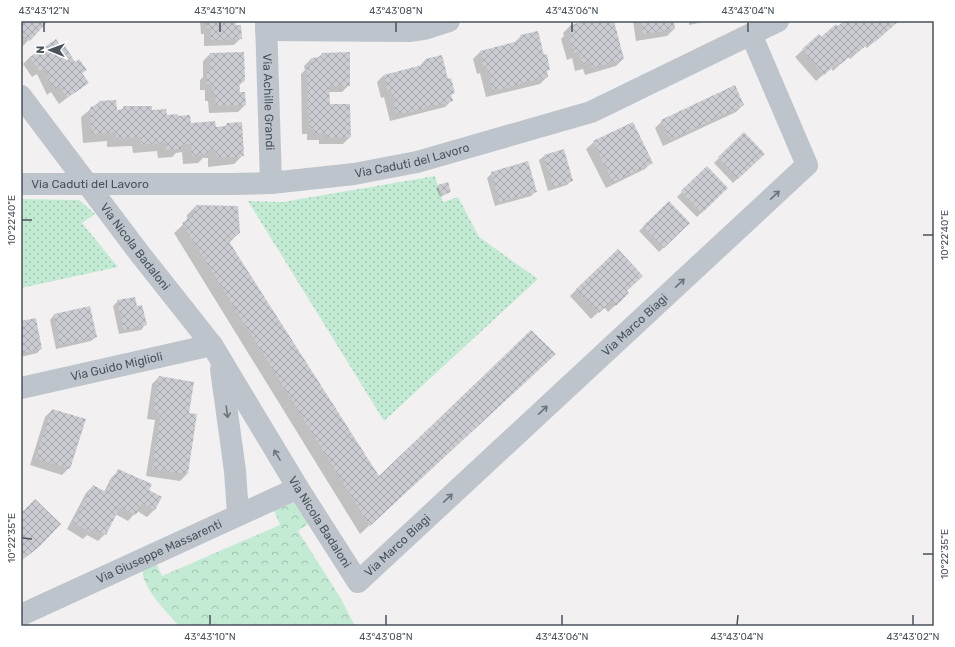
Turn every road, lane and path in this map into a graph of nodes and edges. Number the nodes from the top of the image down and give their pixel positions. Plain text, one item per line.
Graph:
1 (449, 21) edge
2 (778, 21) edge
3 (266, 26) edge
4 (750, 34) junction
5 (21, 96) edge
6 (271, 182) junction
7 (21, 184) edge
8 (87, 185) junction
9 (216, 352) junction
10 (21, 388) edge
11 (298, 488) junction
12 (238, 514) junction
13 (358, 582) joint
14 (21, 615) edge

1 - 3 street
2 - 4 street, Via Caduti del Lavoro
3 - 6 street, Via Achille Grandi
4 - 6 street, Via Caduti del Lavoro
13 -> 4 street, Via Marco Biagi
5 - 8 street, Via Nicola Badaloni
6 - 8 street, Via Caduti del Lavoro
7 - 8 street, Via Caduti del Lavoro
8 - 9 street, Via Nicola Badaloni
9 - 10 street, Via Guido Miglioli
11 -> 9 street, Via Nicola Badaloni
9 -> 12 street
11 - 12 street, Via Giuseppe Massarenti
11 - 13 street, Via Nicola Badaloni
12 - 14 street, Via Giuseppe Massarenti

